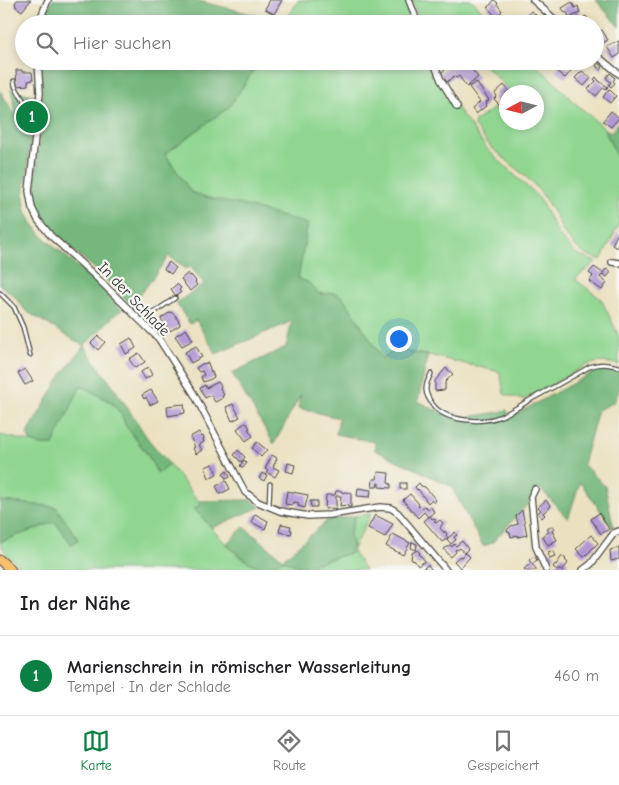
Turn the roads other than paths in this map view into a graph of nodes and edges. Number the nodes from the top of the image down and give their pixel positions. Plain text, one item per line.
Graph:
1 (48, 0) edge
2 (409, 0) edge
3 (533, 0) edge
4 (42, 15) edge
5 (415, 15) edge
6 (550, 15) edge
7 (604, 62) edge
8 (39, 70) edge
9 (437, 70) edge
10 (619, 74) edge
11 (14, 81) dead end
12 (457, 107) dead end
13 (37, 123) junction
14 (612, 262) dead end
15 (619, 263) edge
16 (0, 293) edge
17 (175, 298) dead end
18 (141, 321) junction
19 (30, 355) dead end
20 (619, 367) edge
21 (431, 374) dead end
22 (270, 484) dead end
23 (535, 489) dead end
24 (269, 507) junction
25 (619, 531) edge
26 (0, 560) edge
27 (11, 570) edge
28 (446, 570) edge
29 (546, 570) edge
30 (583, 570) edge

1 - 4 street
2 - 5 street
3 - 6 street
7 - 10 street
8 - 13 street, In der Schlade
9 - 12 street
11 - 13 lane
13 - 18 street, In der Schlade
14 - 15 street
16 - 19 lane
17 - 18 lane
18 - 24 street, In der Schlade
20 - 21 lane
22 - 24 lane
23 - 29 street
24 - 28 street, In der Schlade
25 - 30 street
26 - 27 main road

